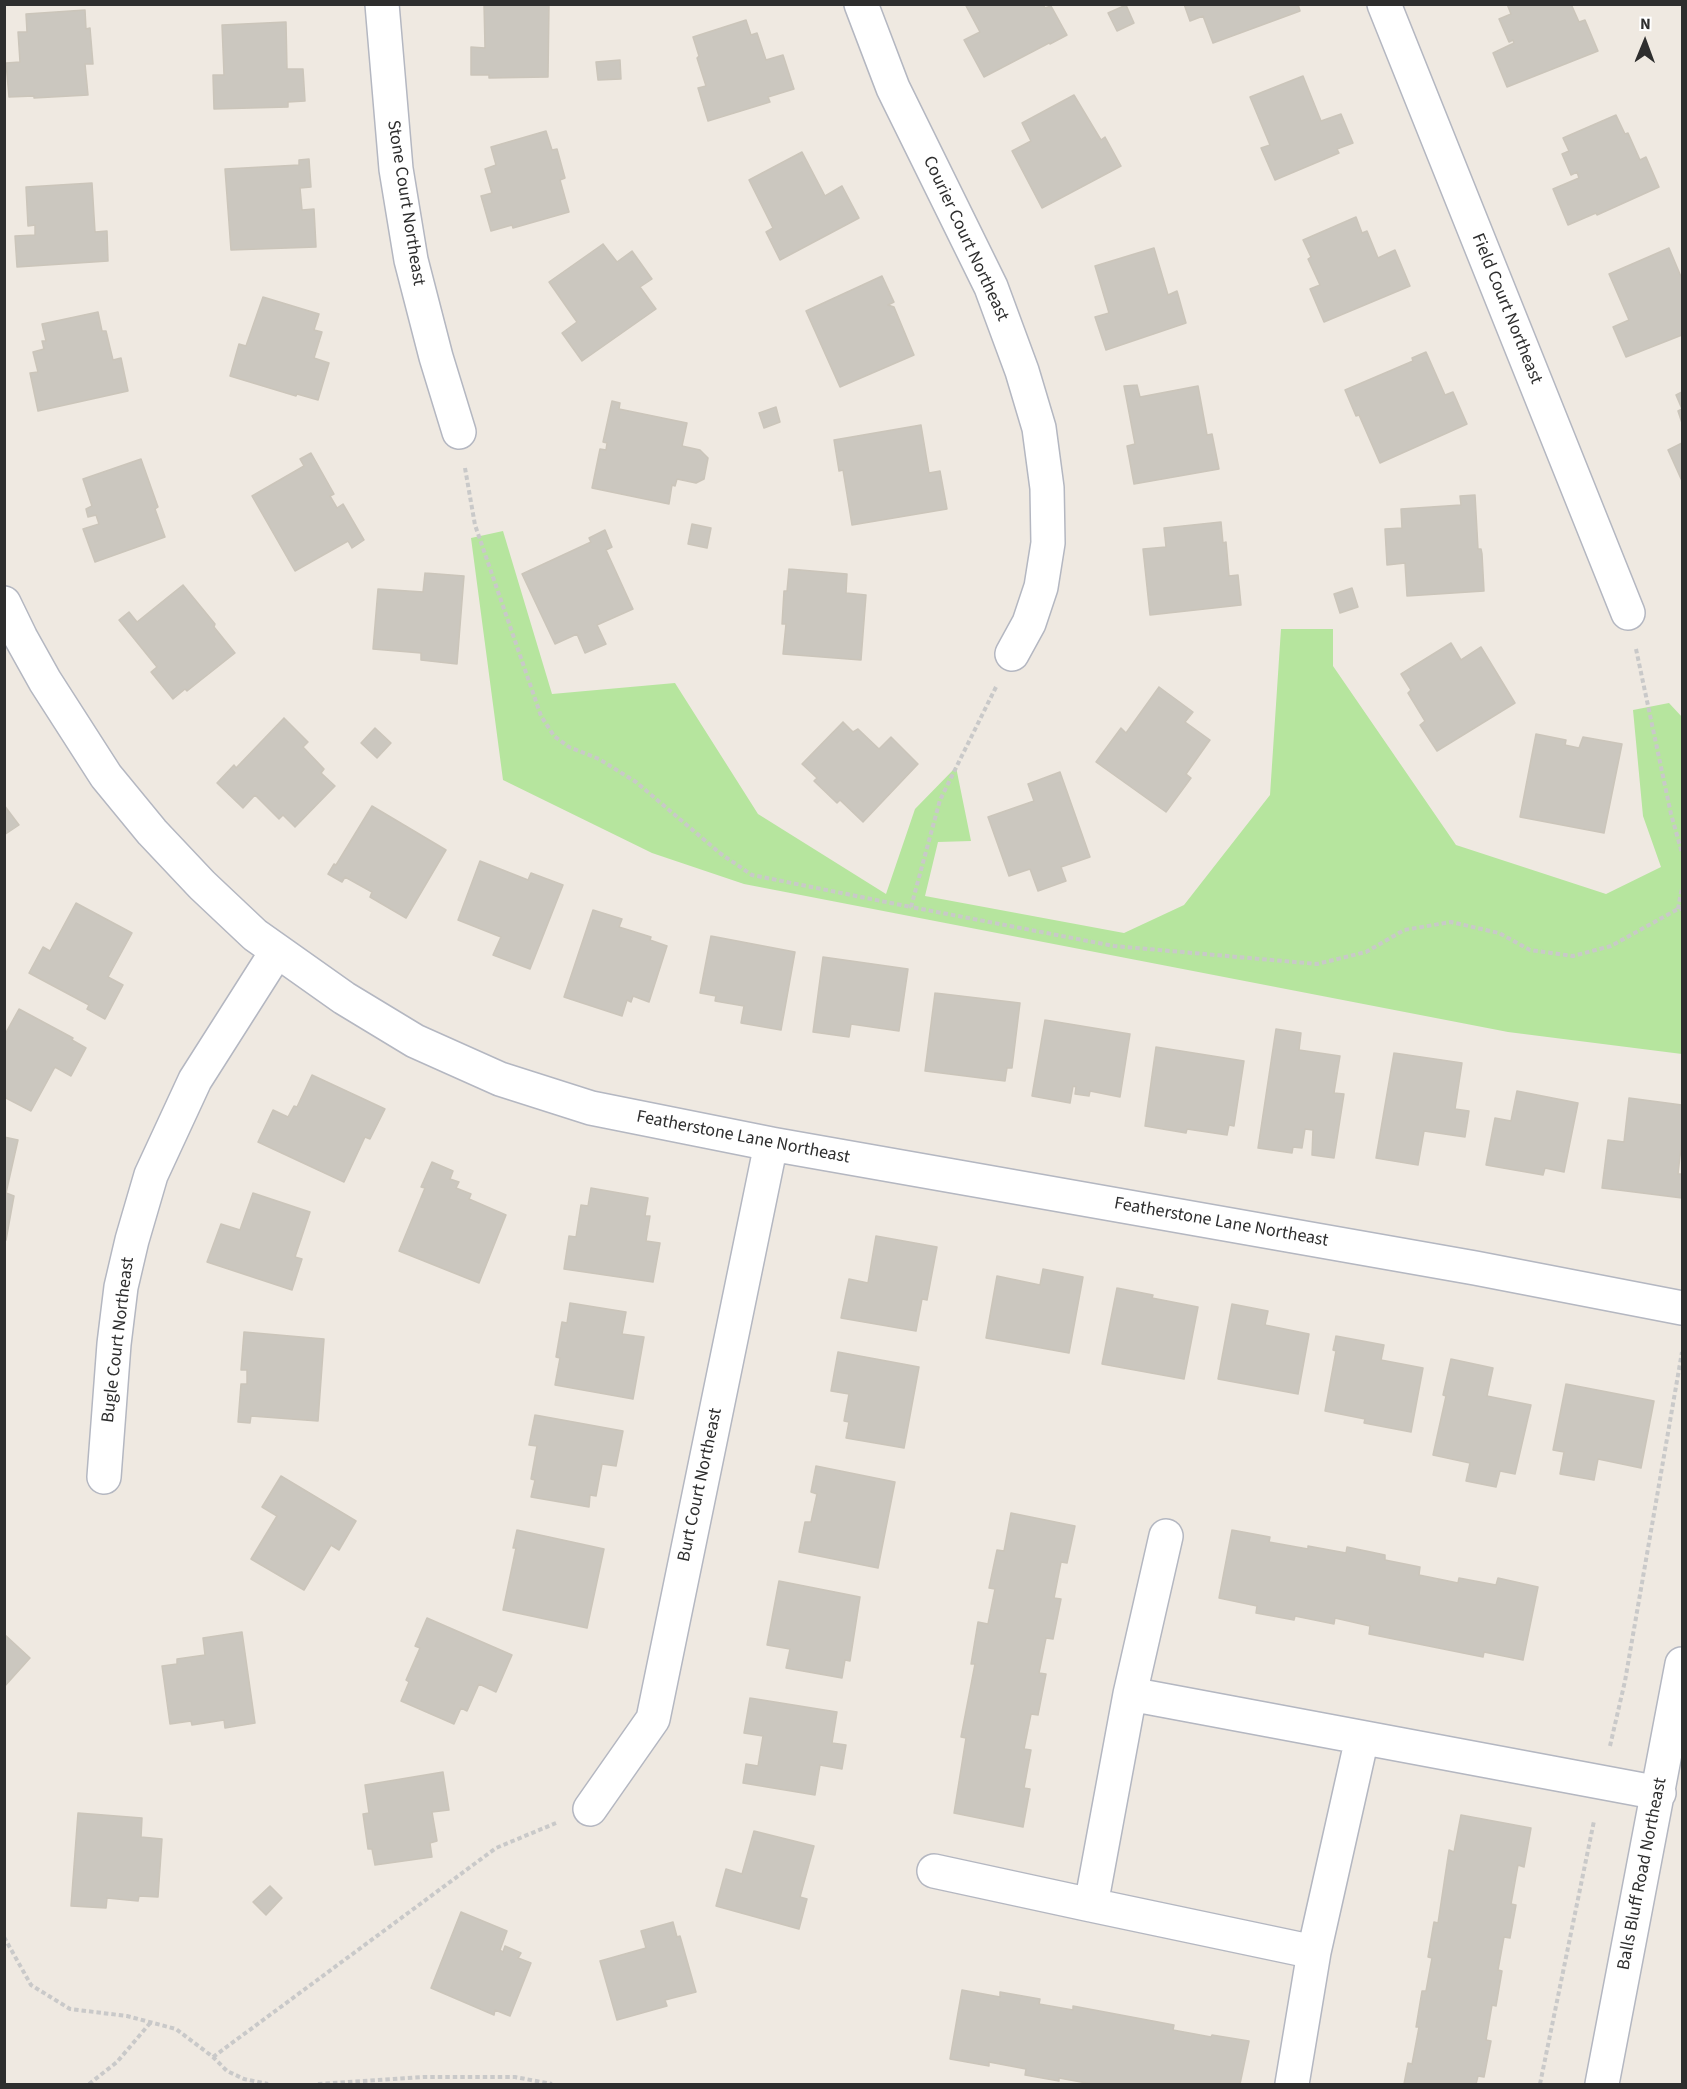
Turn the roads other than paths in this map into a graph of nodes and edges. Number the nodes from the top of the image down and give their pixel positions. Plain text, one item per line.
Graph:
1 (382, 4) edge
2 (861, 4) edge
3 (1384, 4) edge
4 (459, 432) road end
5 (4, 603) edge
6 (1628, 613) road end
7 (13, 642) edge
8 (1012, 654) road end
9 (277, 951) junction
10 (771, 1144) junction
11 (1683, 1308) edge
12 (104, 1477) dead end
13 (1166, 1536) dead end
14 (1683, 1664) edge
15 (1130, 1694) junction
16 (1362, 1738) junction
17 (1659, 1793) junction
18 (590, 1809) road end
19 (934, 1871) dead end
20 (1091, 1905) junction
21 (1314, 1952) junction
22 (1292, 2085) edge
23 (1602, 2085) edge

1 - 4 street, Stone Court Northeast
2 - 8 street, Courier Court Northeast
3 - 6 street, Field Court Northeast
5 - 7 street, Featherstone Lane Northeast
7 - 9 street, Featherstone Lane Northeast
9 - 10 street, Featherstone Lane Northeast
9 - 12 street, Bugle Court Northeast
10 - 11 street, Featherstone Lane Northeast
10 - 18 street, Burt Court Northeast
13 - 15 street
14 - 17 street, Balls Bluff Road Northeast
15 - 16 street
15 - 20 street
16 - 17 street
16 - 21 street
17 - 23 street, Balls Bluff Road Northeast
19 - 20 street
20 - 21 street
21 - 22 street

